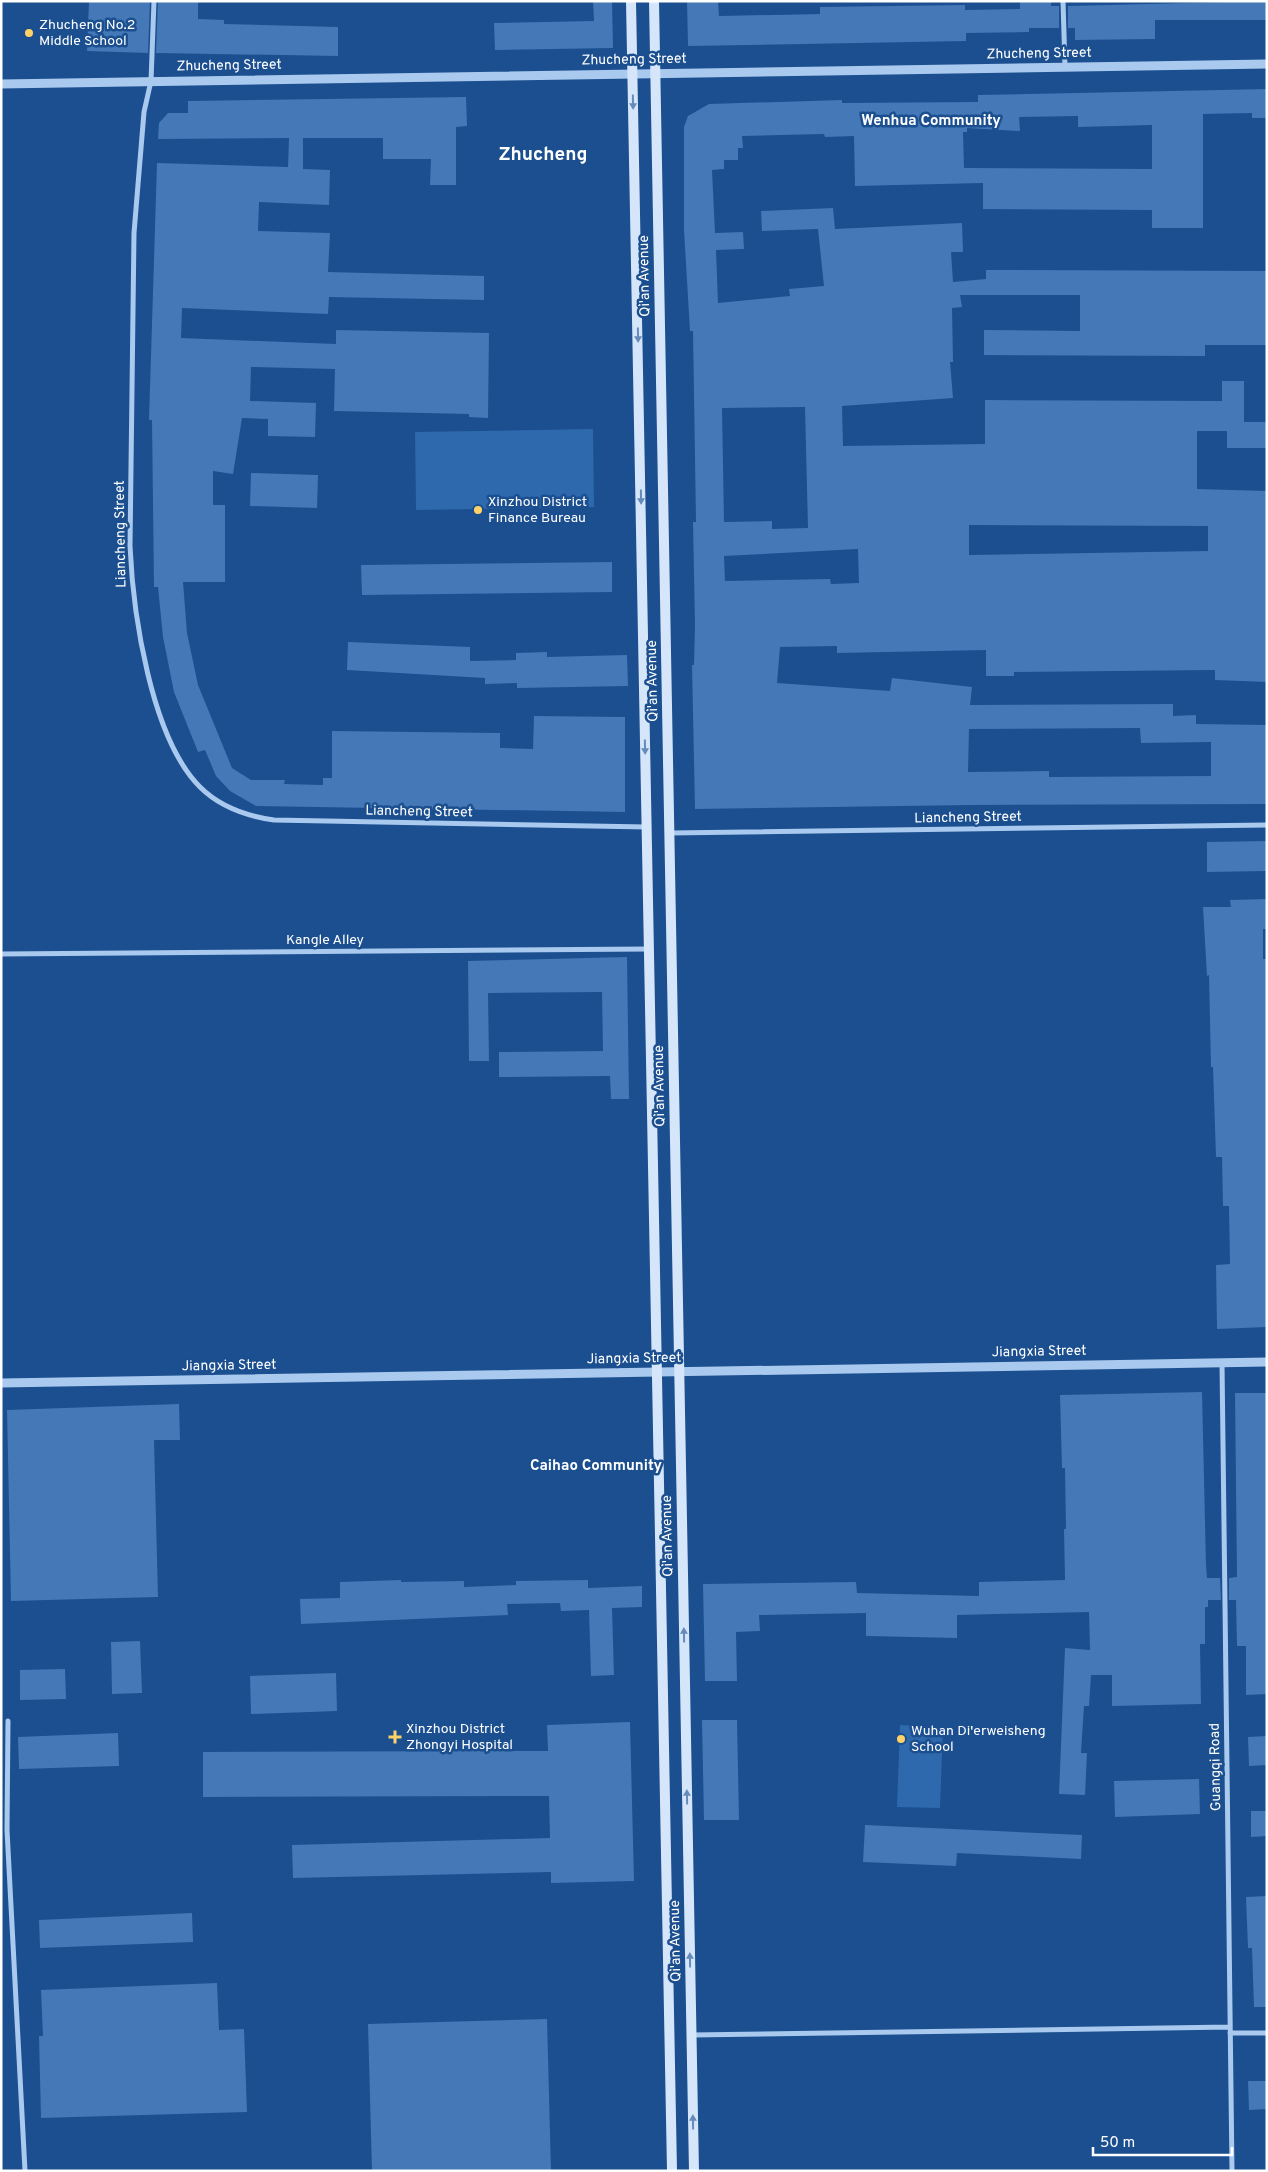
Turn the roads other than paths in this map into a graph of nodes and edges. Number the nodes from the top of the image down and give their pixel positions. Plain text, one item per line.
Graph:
1 (154, 1) edge
2 (632, 1) edge
3 (654, 1) edge
4 (1063, 1) edge
5 (1267, 64) edge
6 (1065, 67) junction
7 (655, 73) junction
8 (633, 74) junction
9 (151, 81) junction
10 (1, 84) edge
11 (1267, 825) edge
12 (647, 828) junction
13 (669, 833) junction
14 (649, 949) junction
15 (1, 954) edge
16 (1267, 1362) edge
17 (1222, 1363) junction
18 (657, 1372) junction
19 (679, 1372) junction
20 (1, 1383) edge
21 (8, 1721) dead end
22 (1230, 2030) junction
23 (1267, 2032) edge
24 (692, 2035) junction
25 (25, 2171) edge
26 (672, 2171) edge
27 (694, 2171) edge
28 (1232, 2171) edge

1 - 9 street, Liancheng Street
2 - 8 main road, Qi'an Avenue
3 - 7 main road, Qi'an Avenue
4 - 6 street
5 - 6 street, Zhucheng Street
6 - 7 street, Zhucheng Street
7 - 8 street, Zhucheng Street
7 - 13 main road, Qi'an Avenue
8 - 9 street, Zhucheng Street
8 -> 12 main road, Qi'an Avenue
9 - 10 street, Zhucheng Street
9 - 12 street, Liancheng Street
11 - 13 street, Liancheng Street
12 - 14 main road, Qi'an Avenue
13 - 19 main road, Qi'an Avenue
14 - 15 street, Kangle Alley
14 - 18 main road, Qi'an Avenue
16 - 17 street, Jiangxia Street
17 - 19 street, Jiangxia Street
17 - 22 street, Guangqi Road
18 - 19 street, Jiangxia Street
18 - 20 street, Jiangxia Street
18 - 26 main road, Qi'an Avenue
24 -> 19 main road, Qi'an Avenue
21 - 25 street
22 - 23 street
22 - 24 street
22 - 28 street, Guangqi Road
27 -> 24 main road, Qi'an Avenue

